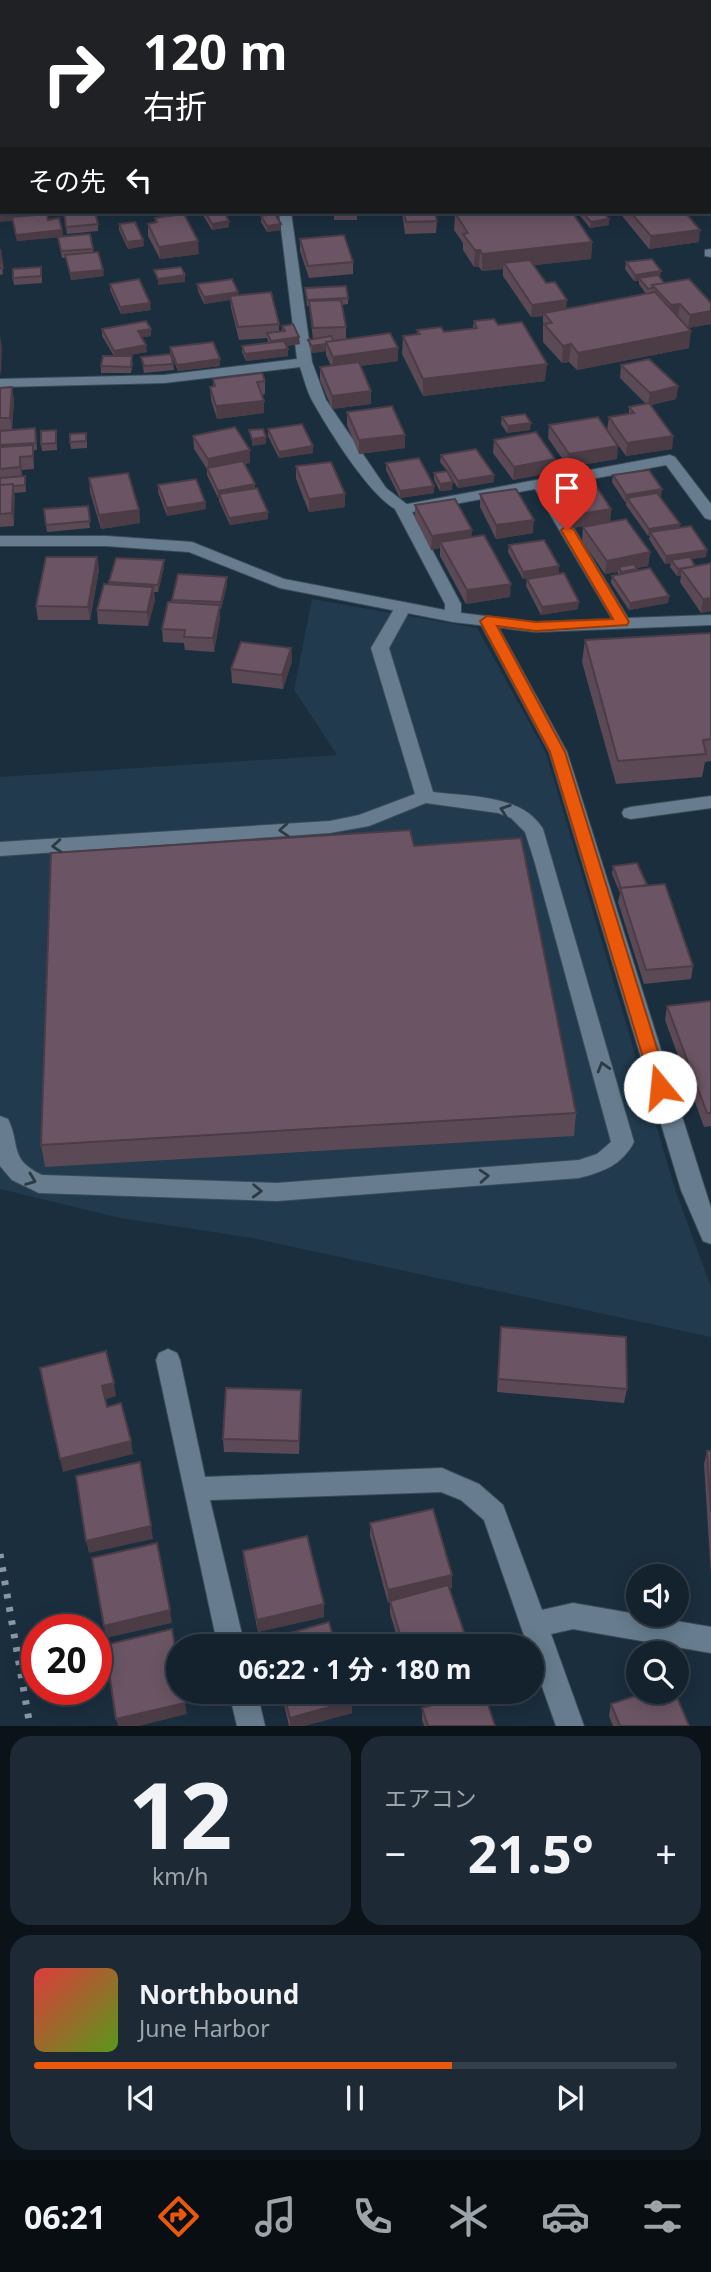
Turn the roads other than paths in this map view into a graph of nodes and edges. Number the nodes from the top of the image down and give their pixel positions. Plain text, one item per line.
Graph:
1 (285, 214) edge
2 (305, 362) junction
3 (0, 383) edge
4 (540, 485) junction
5 (403, 509) junction
6 (711, 515) edge
7 (0, 541) edge
8 (403, 608) junction
9 (453, 617) junction
10 (711, 620) edge
11 (487, 621) junction
12 (622, 622) junction
13 (425, 797) junction
14 (711, 802) edge
15 (631, 813) dead end
16 (0, 849) edge
17 (0, 1125) edge
18 (711, 1234) edge
19 (168, 1360) dead end
20 (195, 1489) junction
21 (535, 1624) junction
22 (229, 1634) edge
23 (711, 1640) edge
24 (246, 1704) edge
25 (251, 1726) edge
26 (570, 1726) edge

1 - 2 street
2 - 3 street
2 - 5 street
4 - 5 street
4 - 6 street
4 - 12 street
5 - 9 street
7 - 8 street
8 - 9 street
8 - 13 street
9 - 11 street
10 - 12 street
11 - 12 street
11 - 18 street
13 -> 16 street
17 -> 13 street
14 - 15 street
19 - 20 street
20 - 21 street
20 - 22 street
21 - 23 street
21 - 26 street
24 - 25 street

